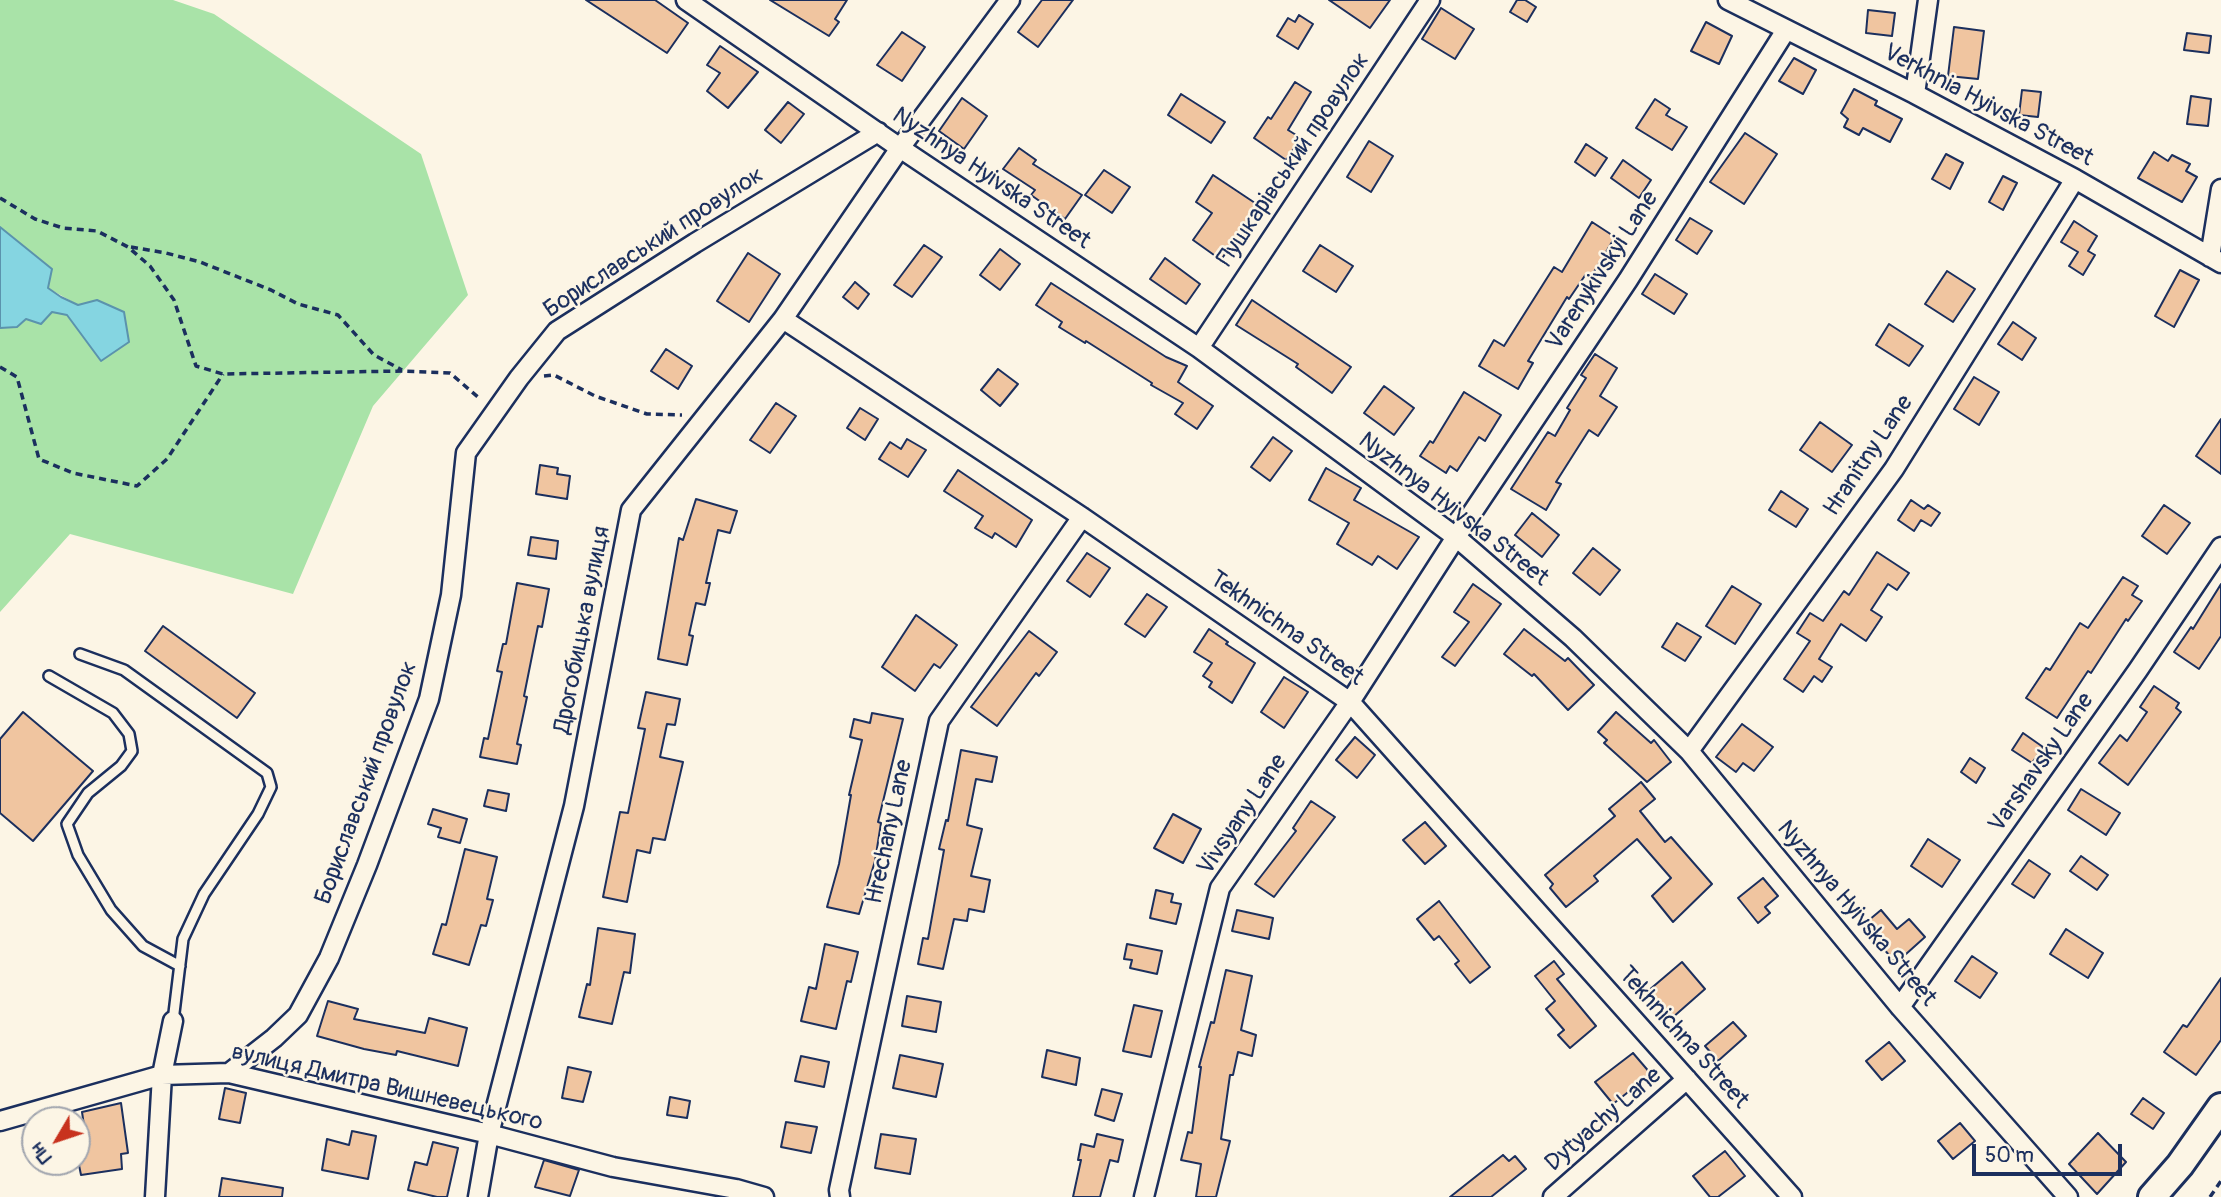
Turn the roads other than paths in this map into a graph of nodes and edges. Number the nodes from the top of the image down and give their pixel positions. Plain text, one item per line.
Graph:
1 (685, 0) edge
2 (1010, 0) edge
3 (1430, 0) edge
4 (1728, 0) edge
5 (1928, 0) edge
6 (1786, 30) junction
7 (1914, 93) junction
8 (878, 132) junction
9 (900, 148) junction
10 (2075, 179) junction
11 (2221, 189) edge
12 (2216, 260) edge
13 (783, 319) junction
14 (1199, 348) junction
15 (1082, 517) junction
16 (1456, 537) junction
17 (2221, 547) edge
18 (80, 654) dead end
19 (49, 676) dead end
20 (1350, 702) junction
21 (1689, 751) junction
22 (180, 967) junction
23 (1900, 1007) junction
24 (173, 1021) joint
25 (229, 1073) junction
26 (162, 1075) junction
27 (1688, 1079) junction
28 (2221, 1107) edge
29 (0, 1121) edge
30 (489, 1134) junction
31 (155, 1197) edge
32 (478, 1197) edge
33 (764, 1197) edge
34 (840, 1197) edge
35 (1143, 1197) edge
36 (1553, 1197) edge
37 (1792, 1197) edge
38 (2068, 1197) edge
39 (2152, 1197) edge

1 - 8 street, Nyzhnya Hyivska Street
2 - 9 street, Дрогобицька вулиця
3 - 14 street, Пушкарівський провулок
4 - 6 street, Verkhnia Hyivska Street
5 - 7 street
6 - 7 street, Verkhnia Hyivska Street
6 - 16 street, Varenykivskyi Lane
7 - 10 street, Verkhnia Hyivska Street
8 - 9 street, Nyzhnya Hyivska Street
8 - 25 street, Бориславський провулок
9 - 13 street, Дрогобицька вулиця
9 - 14 street, Nyzhnya Hyivska Street
10 - 12 street, Verkhnia Hyivska Street
10 - 21 street, Hranitny Lane
11 - 12 street
13 - 15 street, Tekhnichna Street
13 - 30 street, Дрогобицька вулиця
14 - 16 street, Nyzhnya Hyivska Street
15 - 20 street, Tekhnichna Street
15 - 34 street, Hrechany Lane
16 - 20 street, Vivsyany Lane
16 - 21 street, Nyzhnya Hyivska Street
17 - 23 street, Varshavsky Lane
18 - 22 lane
19 - 22 lane
20 - 27 street, Tekhnichna Street
20 - 35 street, Vivsyany Lane
21 - 23 street, Nyzhnya Hyivska Street
22 - 24 lane
23 - 38 street, Nyzhnya Hyivska Street
24 - 26 street
25 - 26 street, вулиця Дмитра Вишневецького
25 - 30 street, вулиця Дмитра Вишневецького
26 - 29 street, вулиця Дмитра Вишневецького
26 - 31 street
27 - 36 street, Dytyachy Lane
27 - 37 street, Tekhnichna Street
28 - 39 main road
30 - 32 street, Дрогобицька вулиця
30 - 33 street, вулиця Дмитра Вишневецького

